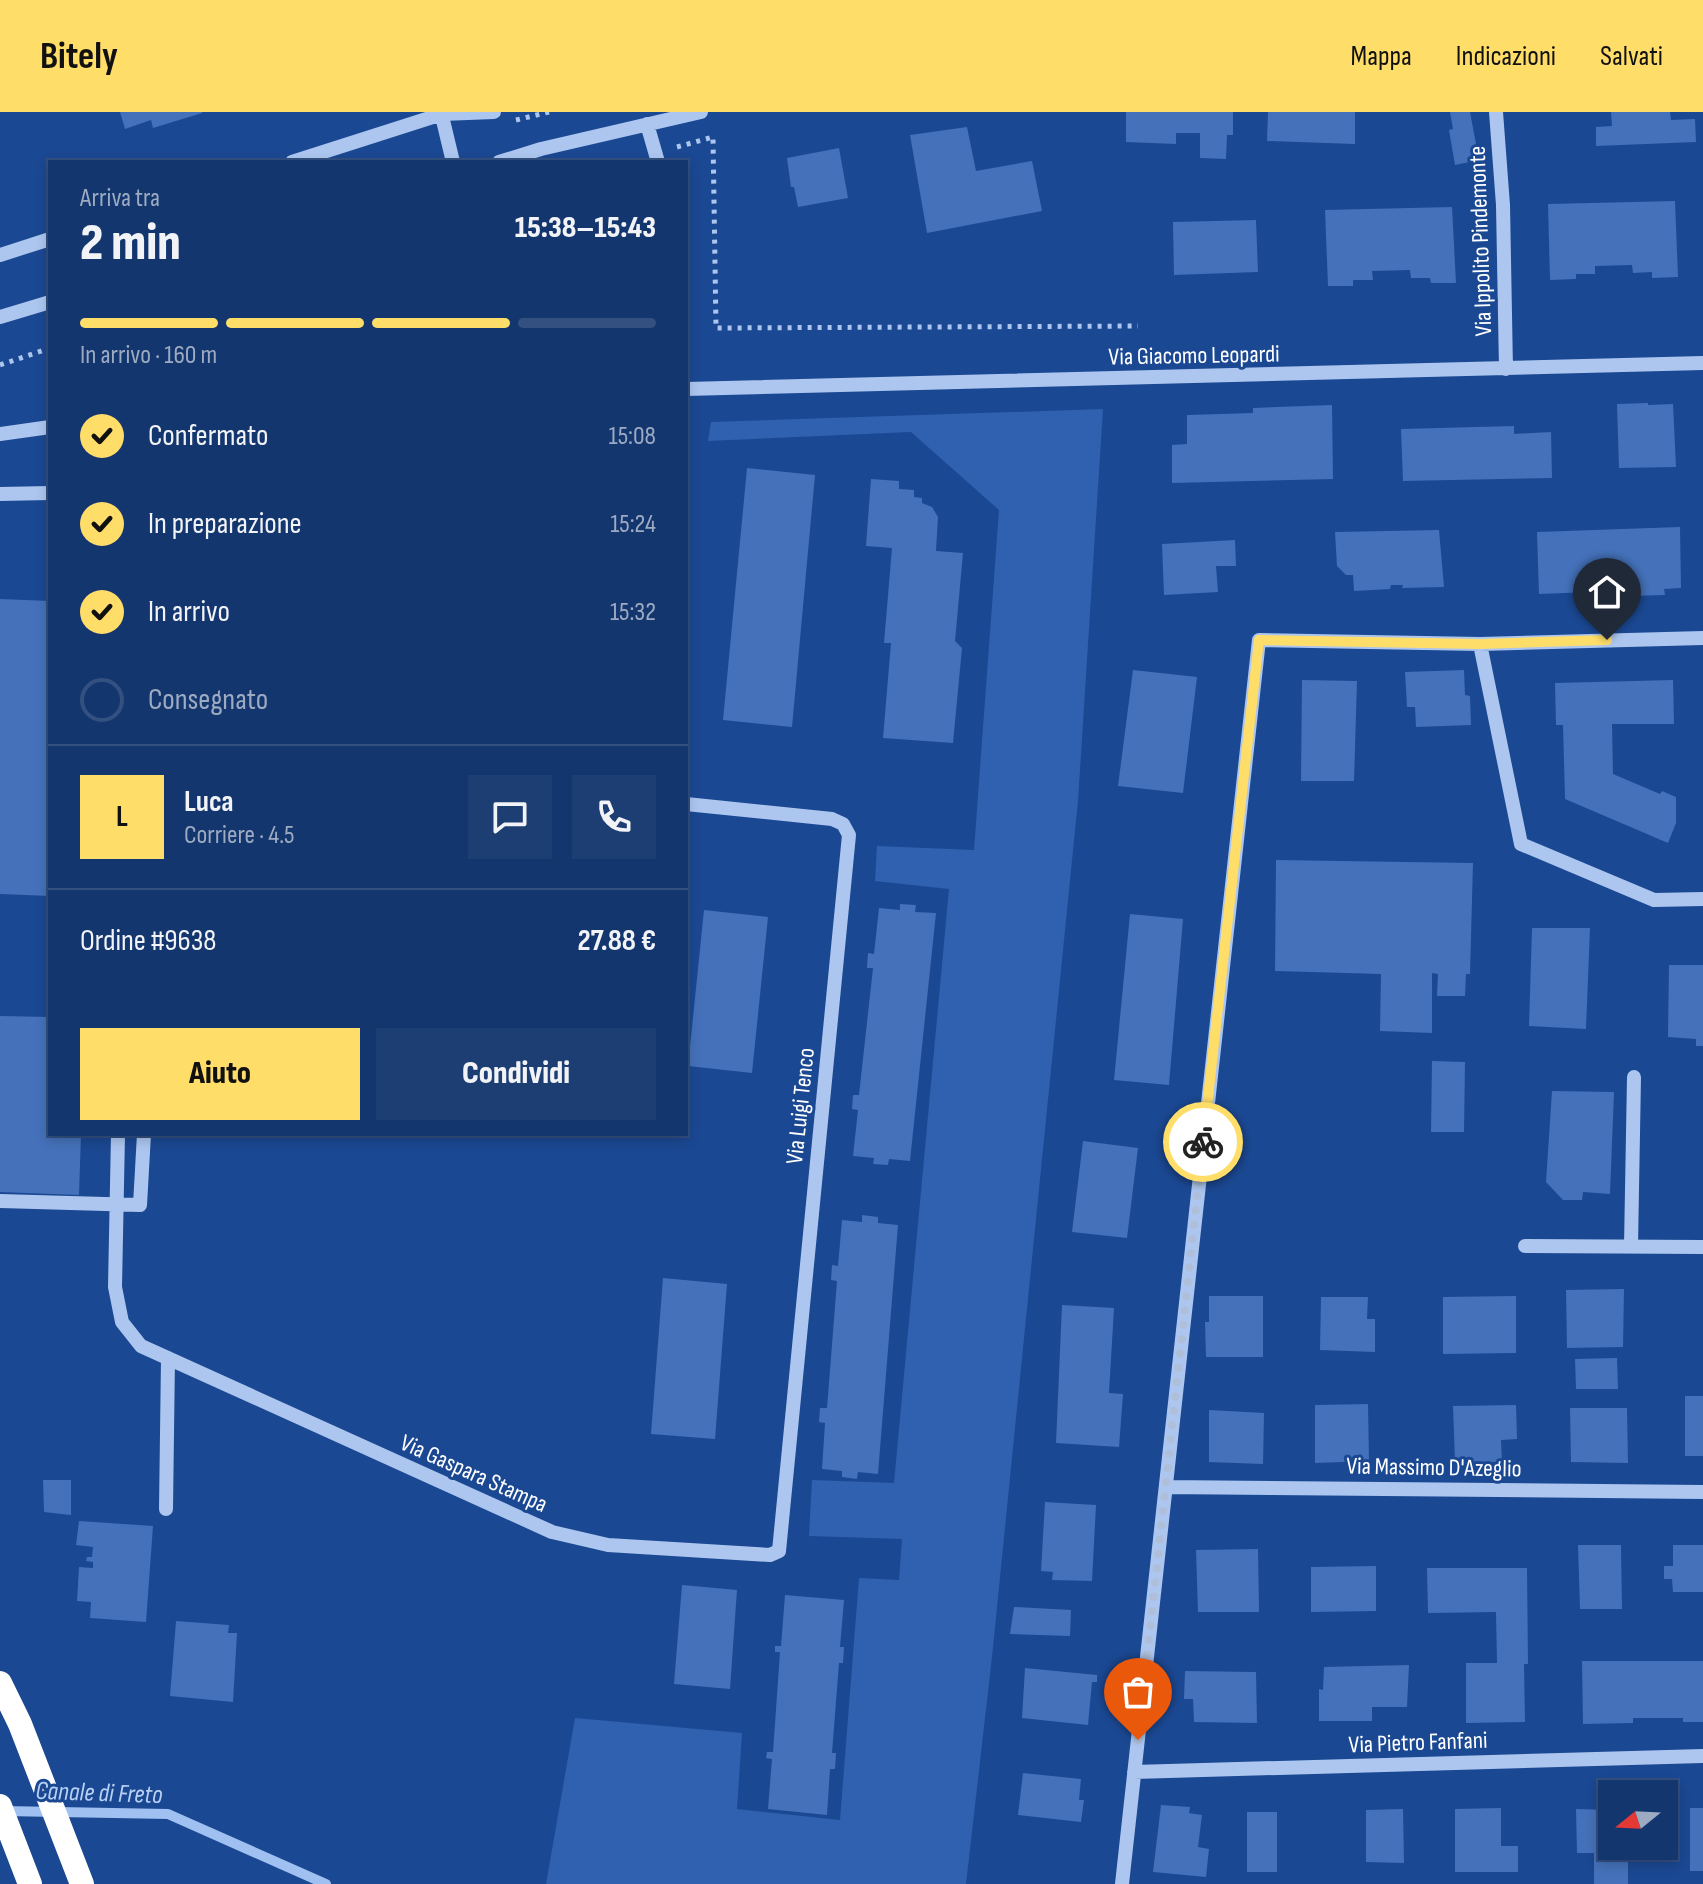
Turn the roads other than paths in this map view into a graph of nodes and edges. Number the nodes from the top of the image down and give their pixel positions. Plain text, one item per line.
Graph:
1 (494, 112) edge
2 (701, 112) edge
3 (1496, 112) edge
4 (442, 113) edge
5 (647, 124) junction
6 (656, 158) edge
7 (298, 160) edge
8 (453, 160) edge
9 (505, 160) edge
10 (48, 240) edge
11 (0, 255) edge
12 (48, 303) edge
13 (0, 317) edge
14 (1703, 363) edge
15 (1506, 369) junction
16 (688, 389) edge
17 (48, 427) edge
18 (0, 434) edge
19 (48, 493) edge
20 (0, 494) edge
21 (1703, 638) edge
22 (1480, 644) junction
23 (688, 804) edge
24 (1703, 899) edge
25 (1634, 1077) dead end
26 (118, 1136) edge
27 (144, 1136) edge
28 (0, 1201) edge
29 (115, 1205) junction
30 (1525, 1246) dead end
31 (1631, 1246) junction
32 (1703, 1247) edge
33 (168, 1358) junction
34 (1166, 1487) junction
35 (1703, 1492) edge
36 (166, 1509) dead end
37 (779, 1551) joint
38 (0, 1683) edge
39 (1703, 1756) edge
40 (1134, 1772) junction
41 (0, 1806) edge
42 (79, 1876) edge
43 (30, 1884) edge
44 (1122, 1884) edge

1 - 4 street
2 - 5 street
3 - 15 street, Via Ippolito Pindemonte
4 - 7 street
4 - 8 street
5 - 6 street
5 - 9 street
10 - 11 street
12 - 13 street
14 - 15 street, Via Giacomo Leopardi
15 - 16 street, Via Giacomo Leopardi
17 - 18 street
19 - 20 street
21 - 22 street
22 - 24 street
22 - 34 street
23 - 37 street, Via Luigi Tenco
25 - 31 street
26 - 29 street, Via Gaspara Stampa
27 - 29 street
28 - 29 street
29 - 33 street, Via Gaspara Stampa
30 - 31 street
31 - 32 street
33 - 36 street
33 - 37 street, Via Gaspara Stampa
34 - 35 street, Via Massimo D'Azeglio
34 - 40 street
38 - 42 highway
39 - 40 street, Via Pietro Fanfani
40 - 44 street
41 - 43 highway

